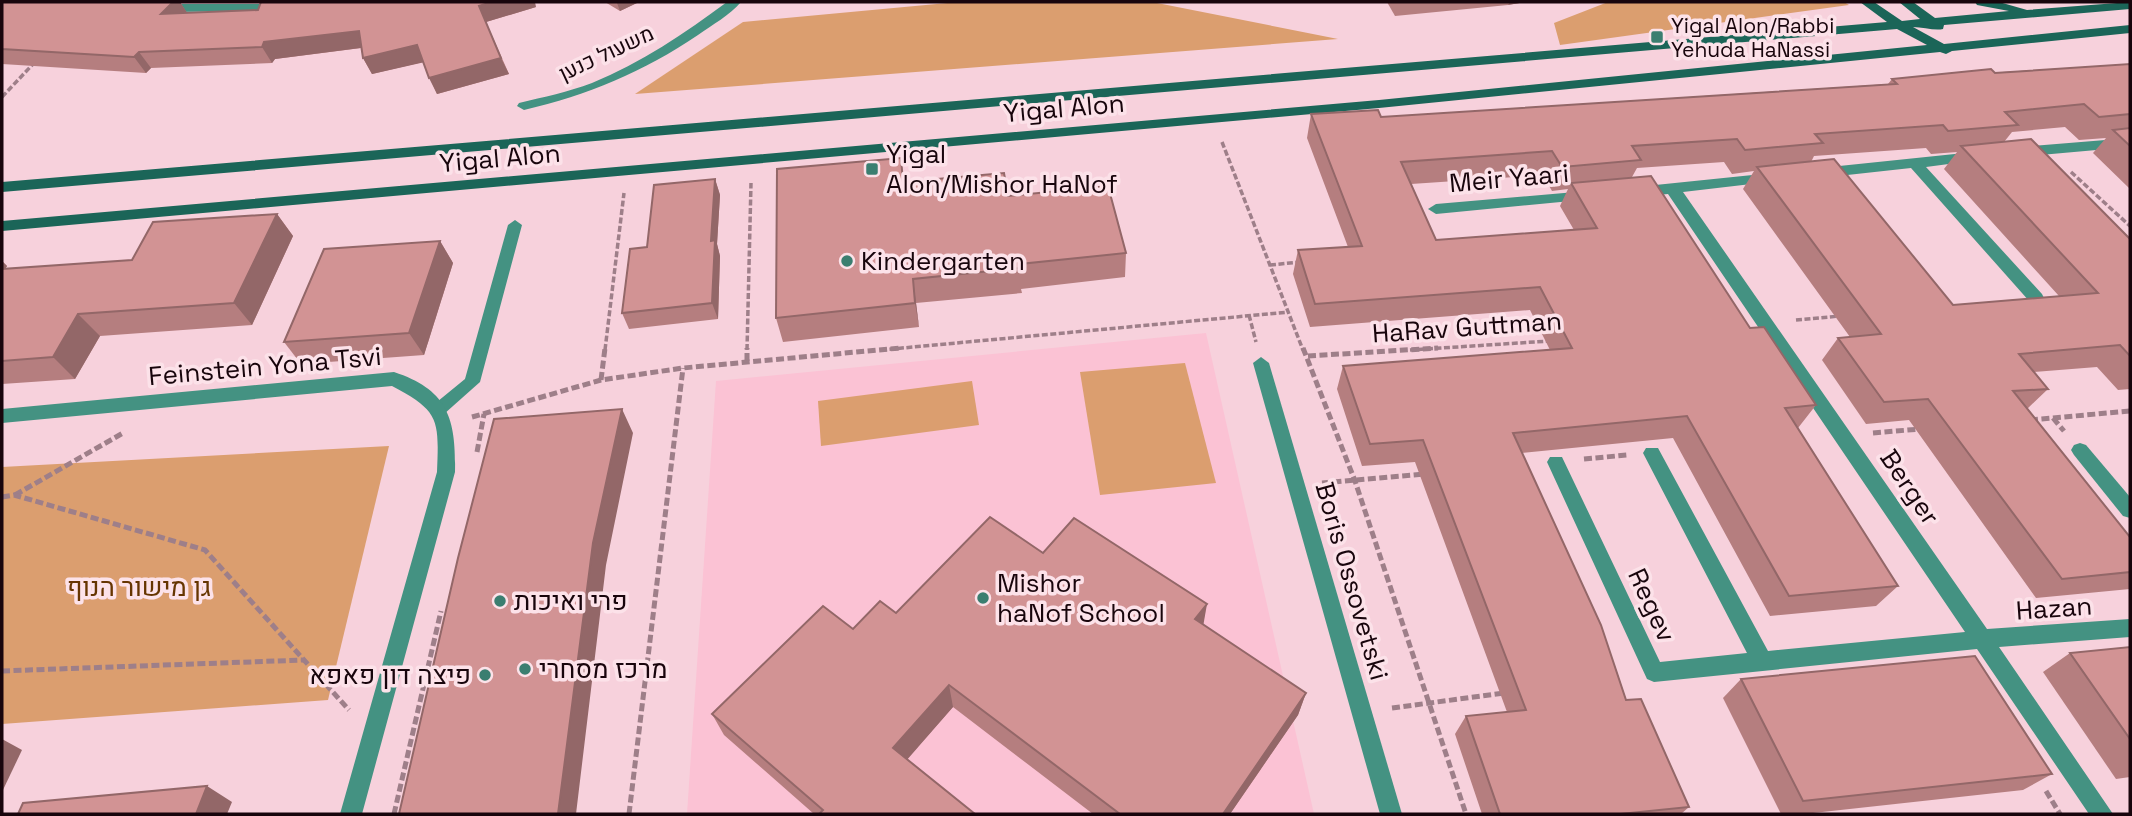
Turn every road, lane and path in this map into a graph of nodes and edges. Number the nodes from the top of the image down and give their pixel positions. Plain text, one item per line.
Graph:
1 (735, 2) edge
2 (1866, 2) edge
3 (1905, 2) edge
4 (1982, 2) edge
5 (2130, 5) edge
6 (299, 7) edge
7 (155, 8) edge
8 (2038, 14) junction
9 (1937, 23) junction
10 (1902, 26) junction
11 (2130, 29) edge
12 (1946, 50) junction
13 (40, 57) edge
14 (2, 97) edge
15 (524, 106) dead end
16 (1213, 118) junction
17 (2130, 142) edge
18 (2046, 149) junction
19 (752, 161) junction
20 (1914, 163) junction
21 (627, 172) junction
22 (2, 187) edge
23 (1674, 189) junction
24 (1436, 209) dead end
25 (515, 225) dead end
26 (2, 226) edge
27 (2130, 226) edge
28 (1310, 261) edge
29 (1270, 265) junction
30 (2036, 298) edge
31 (1289, 312) junction
32 (1846, 315) edge
33 (1765, 323) junction
34 (1554, 341) edge
35 (1527, 343) junction
36 (1533, 354) edge
37 (1308, 356) junction
38 (747, 361) junction
39 (1261, 363) dead end
40 (683, 368) junction
41 (601, 380) junction
42 (2130, 411) edge
43 (2, 416) edge
44 (442, 417) junction
45 (2026, 420) edge
46 (135, 426) dead end
47 (1922, 429) dead end
48 (1843, 436) junction
49 (1581, 447) edge
50 (2080, 450) dead end
51 (1653, 453) joint
52 (1587, 459) junction
53 (1556, 462) joint
54 (1435, 474) edge
55 (1355, 481) junction
56 (1297, 485) junction
57 (14, 495) junction
58 (2, 497) edge
59 (2130, 510) edge
60 (2130, 628) edge
61 (1982, 639) junction
62 (303, 660) junction
63 (1762, 661) junction
64 (2, 671) edge
65 (1508, 693) edge
66 (1429, 704) junction
67 (1361, 711) junction
68 (371, 734) junction
69 (351, 814) edge
70 (629, 814) edge
71 (1391, 814) edge
72 (1466, 814) edge
73 (2102, 814) edge

1 - 15 street, משעול כנען
2 - 10 main road
3 - 9 main road
4 - 8 main road
5 - 8 main road, Yigal Alon
6 - 7 street
8 - 9 main road, Yigal Alon
9 - 10 main road, Yigal Alon
9 - 12 main road
10 - 12 main road
10 - 22 main road, Yigal Alon
11 - 12 main road, Yigal Alon
12 - 16 main road, Yigal Alon
13 - 14 path
16 - 19 main road, Yigal Alon
16 - 29 path
17 - 18 street, Meir Yaari
18 - 20 street, Meir Yaari
18 - 27 path
19 - 21 main road, Yigal Alon
19 - 38 path
20 - 23 street, Meir Yaari
20 - 30 street
21 - 26 main road, Yigal Alon
21 - 41 path
23 - 24 street, Meir Yaari
23 - 33 street, Berger
25 - 44 lane
28 - 29 path
29 - 31 path
31 - 37 path
31 - 38 path
32 - 33 path
33 - 48 street, Berger
34 - 35 path, HaRav Guttman
35 - 36 path
35 - 37 path, HaRav Guttman
37 - 55 path
38 - 40 path
39 - 56 street, Boris Ossovetski
40 - 41 path
40 - 70 path
41 - 44 path
42 - 45 path
43 - 44 street, Feinstein Yona Tsvi
44 - 68 street
46 - 57 path
47 - 48 path
48 - 61 street, Berger
49 - 52 path
50 - 59 street
51 - 52 path
51 - 63 street
52 - 53 path
53 - 63 street, Regev
54 - 55 path
55 - 56 path
55 - 66 path
56 - 67 street, Boris Ossovetski
57 - 58 path
57 - 62 path
60 - 61 street, Hazan
61 - 63 street, Regev
61 - 73 street, Berger
62 - 64 path
62 - 68 path
65 - 66 path
66 - 67 path
66 - 72 path
67 - 71 street, Boris Ossovetski
68 - 69 street

